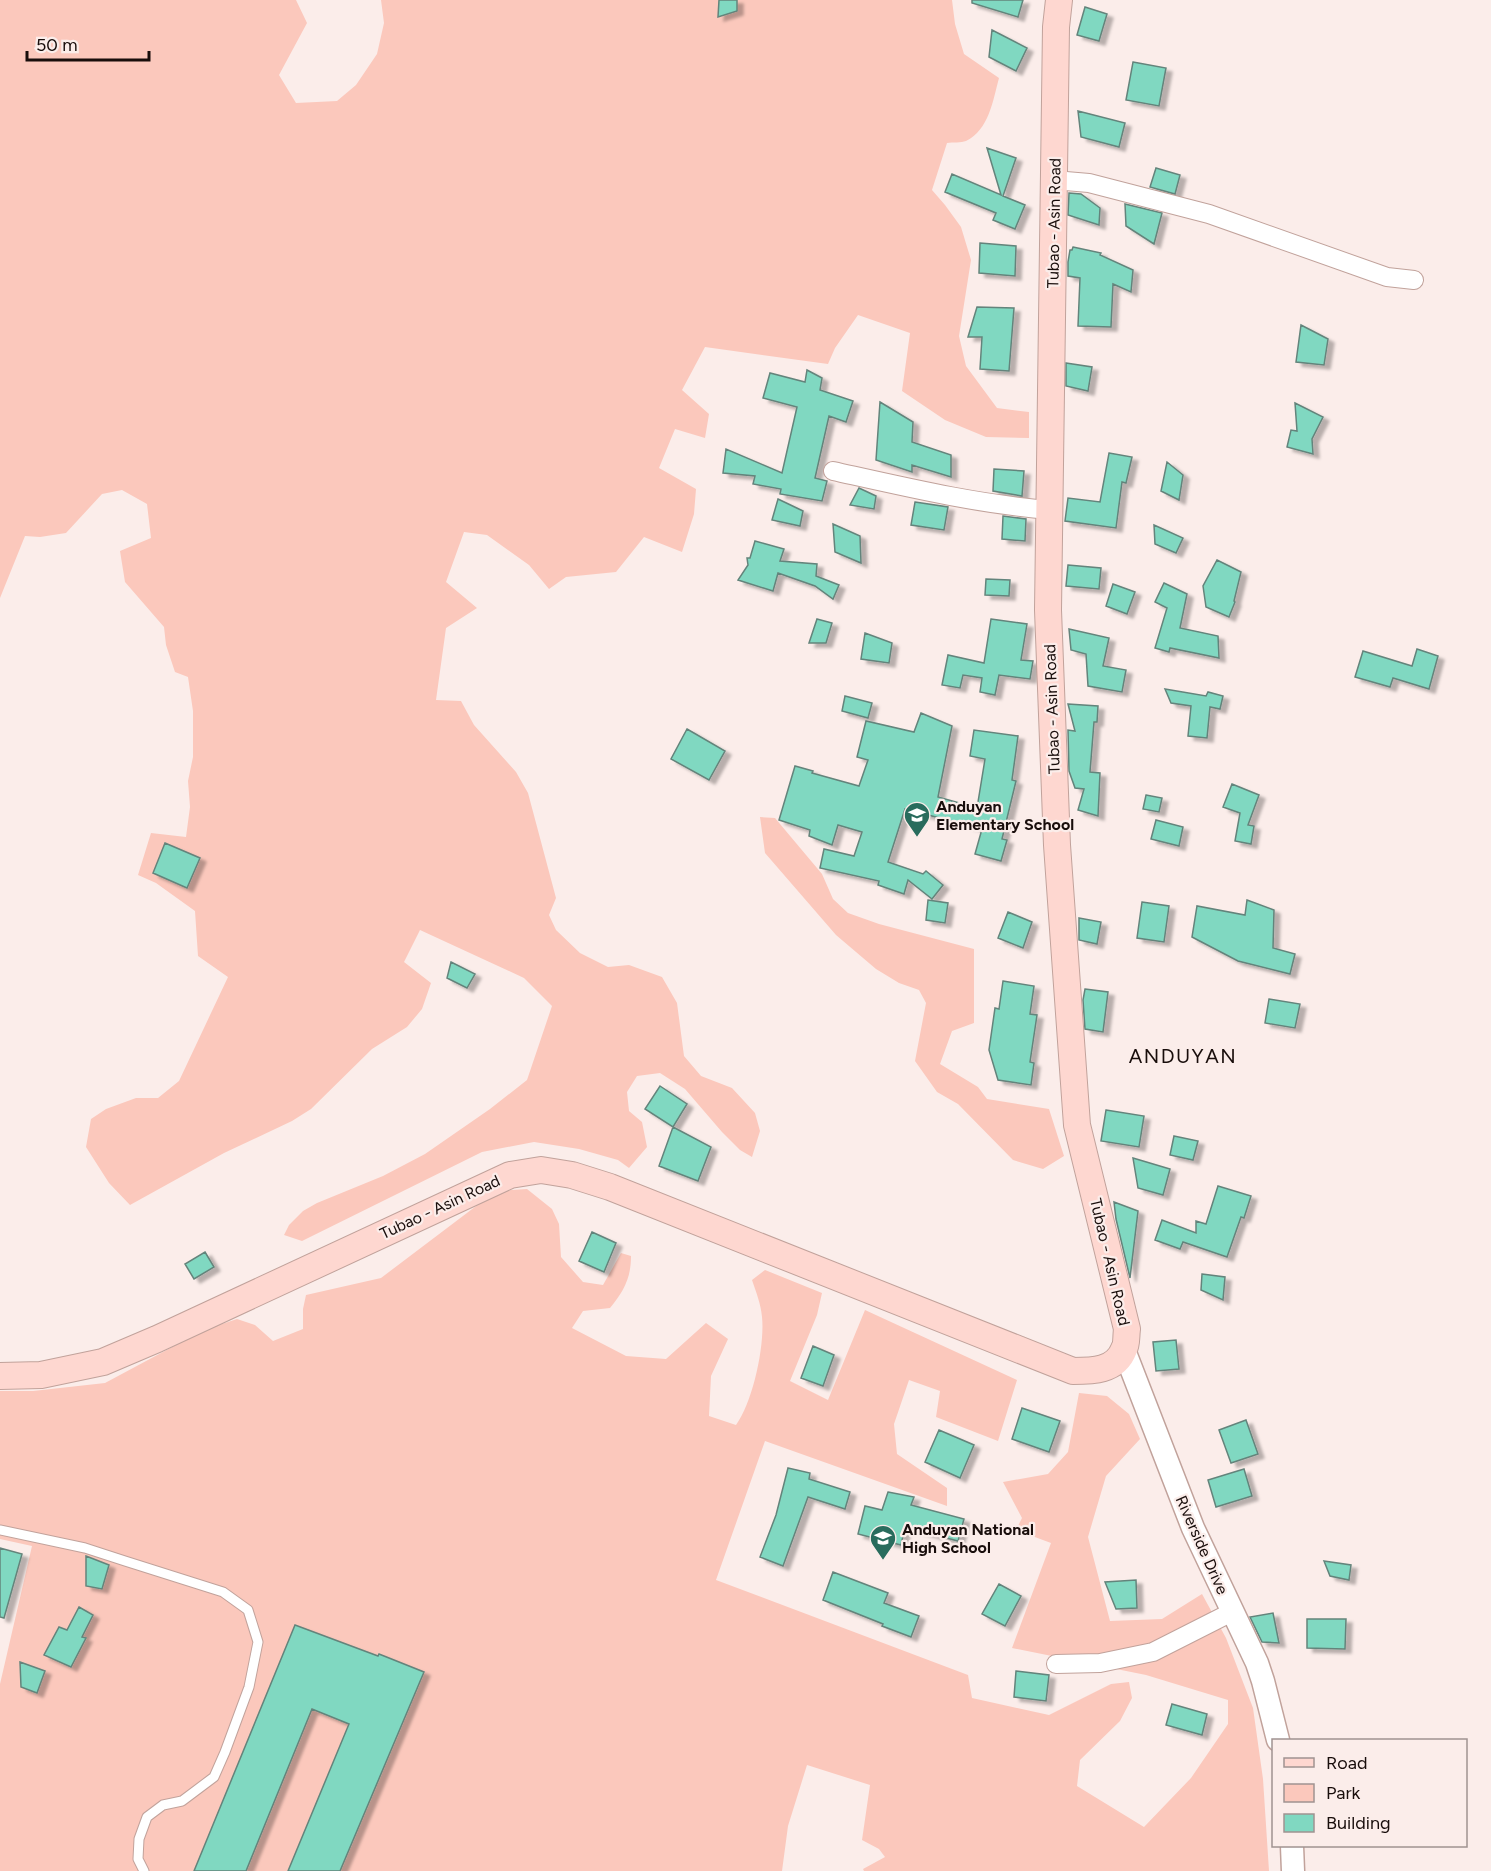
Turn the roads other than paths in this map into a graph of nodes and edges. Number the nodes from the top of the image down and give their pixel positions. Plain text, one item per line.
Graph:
1 (1059, 0) edge
2 (1054, 180) junction
3 (1414, 280) dead end
4 (833, 471) dead end
5 (1050, 510) junction
6 (1124, 1350) junction
7 (0, 1380) edge
8 (0, 1530) edge
9 (1232, 1612) junction
10 (1056, 1664) dead end
11 (1278, 1739) edge
12 (1292, 1847) edge
13 (144, 1871) edge
14 (1293, 1871) edge

1 - 2 main road, Tubao - Asin Road
2 - 3 street
2 - 5 main road, Tubao - Asin Road
4 - 5 street
5 - 6 main road, Tubao - Asin Road
6 - 7 main road, Tubao - Asin Road
6 - 9 street, Riverside Drive
8 - 13 lane
9 - 10 street
9 - 11 street, Riverside Drive
12 - 14 street

